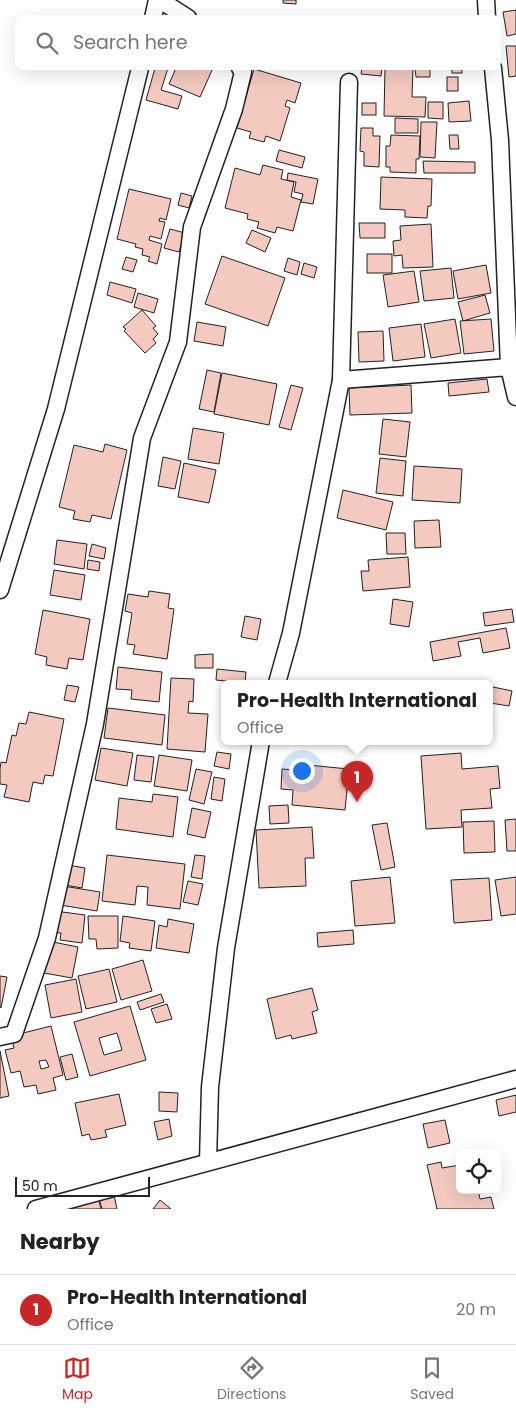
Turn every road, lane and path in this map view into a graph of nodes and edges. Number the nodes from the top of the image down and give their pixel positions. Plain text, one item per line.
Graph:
1 (159, 0) edge
2 (486, 0) edge
3 (154, 15) edge
4 (183, 15) edge
5 (487, 15) edge
6 (140, 70) edge
7 (242, 70) edge
8 (492, 70) edge
9 (349, 82) dead end
10 (509, 367) junction
11 (342, 380) junction
12 (516, 397) edge
13 (0, 590) edge
14 (278, 680) edge
15 (260, 745) edge
16 (0, 1037) edge
17 (516, 1079) edge
18 (208, 1162) junction
19 (36, 1209) edge

1 - 3 street
1 - 4 street
2 - 5 street
6 - 13 street
7 - 16 street
8 - 10 street
9 - 11 street
10 - 11 street
10 - 12 street
11 - 14 street
15 - 18 street
17 - 18 street
18 - 19 street

